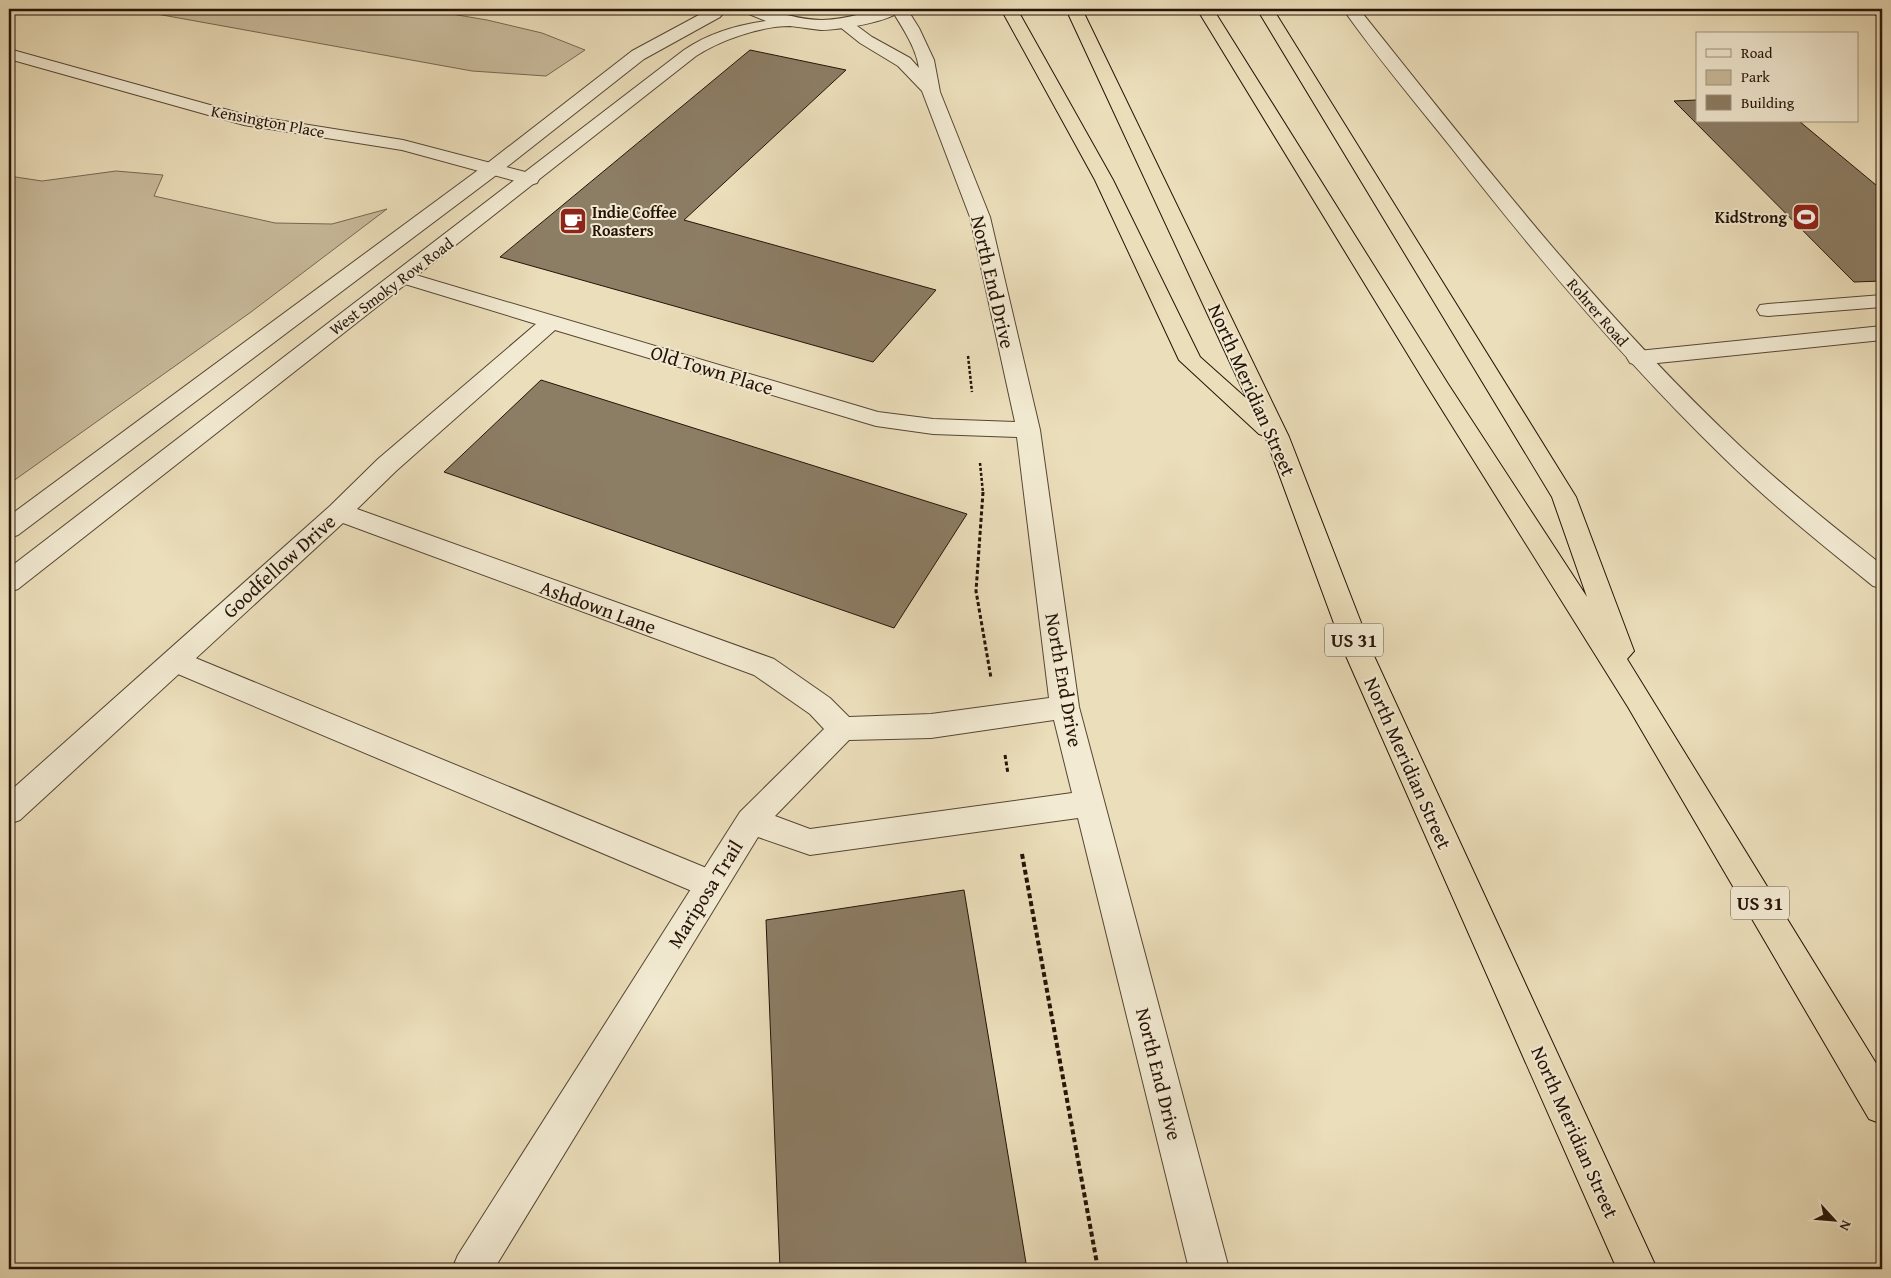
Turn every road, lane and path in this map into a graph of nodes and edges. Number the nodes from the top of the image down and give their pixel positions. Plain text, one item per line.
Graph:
1 (719, 9) edge
2 (750, 9) edge
3 (894, 9) edge
4 (899, 9) edge
5 (1009, 9) edge
6 (1074, 9) edge
7 (1205, 9) edge
8 (1265, 9) edge
9 (1351, 9) edge
10 (788, 22) junction
11 (843, 23) junction
12 (9, 54) edge
13 (930, 90) junction
14 (492, 169) junction
15 (530, 179) junction
16 (402, 277) junction
17 (1882, 301) edge
18 (1768, 310) dead end
19 (551, 322) junction
20 (1882, 333) edge
21 (968, 352) dead end
22 (1638, 358) junction
23 (976, 429) junction
24 (1028, 430) junction
25 (1277, 437) junction
26 (339, 512) junction
27 (9, 529) edge
28 (1882, 579) edge
29 (9, 582) edge
30 (176, 660) junction
31 (1638, 699) junction
32 (1065, 707) junction
33 (998, 716) junction
34 (842, 729) junction
35 (1090, 803) junction
36 (9, 811) edge
37 (1015, 814) junction
38 (751, 821) junction
39 (710, 884) junction
40 (1882, 1106) edge
41 (472, 1269) edge
42 (1098, 1269) edge
43 (1209, 1269) edge
44 (1637, 1269) edge

1 - 14 street, West Smoky Row Road
2 - 10 street
3 - 11 street
4 - 13 street, North End Drive
5 - 25 highway
6 - 25 highway, North Meridian Street / US 31
7 - 31 highway, US 31
8 - 31 highway
9 - 22 street, Rohrer Road
10 - 11 street
10 - 15 street, West Smoky Row Road
11 - 13 street, North End Drive
12 - 14 street, Kensington Place
13 - 24 street, North End Drive
14 - 15 street, Kensington Place
14 - 27 street, West Smoky Row Road
15 - 16 street, West Smoky Row Road
16 - 19 street, Old Town Place
16 - 29 street, West Smoky Row Road
17 - 18 street
19 - 23 street, Old Town Place
19 - 26 street, Goodfellow Drive
20 - 22 street
21 - 23 path
22 - 28 street, Rohrer Road
23 - 24 street, Old Town Place
23 - 33 path
24 - 32 street, North End Drive
25 - 44 highway, North Meridian Street / US 31
26 - 30 street, Goodfellow Drive
26 - 34 street, Ashdown Lane
30 - 36 street, Goodfellow Drive
30 - 39 street
31 - 40 highway, US 31
32 - 33 street
32 - 35 street, North End Drive
33 - 34 street
33 - 37 path
34 - 38 street, Mariposa Trail
35 - 37 street
35 - 43 street, North End Drive
37 - 38 street
37 - 42 path
38 - 39 street, Mariposa Trail
39 - 41 street, Mariposa Trail

